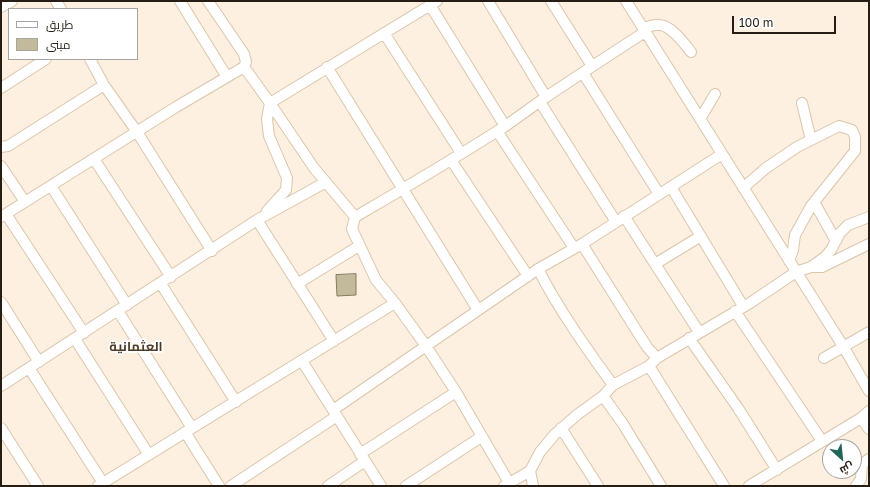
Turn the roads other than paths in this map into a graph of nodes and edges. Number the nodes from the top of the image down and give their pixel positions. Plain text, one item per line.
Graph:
1 (12, 1) edge
2 (180, 1) edge
3 (208, 1) edge
4 (488, 1) edge
5 (551, 1) edge
6 (626, 1) edge
7 (434, 3) edge
8 (1, 7) edge
9 (644, 30) junction
10 (384, 33) junction
11 (691, 52) dead end
12 (44, 60) edge
13 (91, 60) edge
14 (592, 66) junction
15 (244, 67) junction
16 (327, 67) junction
17 (583, 73) junction
18 (227, 77) junction
19 (104, 85) junction
20 (1, 88) edge
21 (715, 94) dead end
22 (543, 99) junction
23 (270, 103) junction
24 (802, 103) dead end
25 (700, 119) junction
26 (501, 129) junction
27 (137, 132) junction
28 (811, 140) junction
29 (1, 147) edge
30 (461, 154) junction
31 (722, 154) junction
32 (94, 159) junction
33 (451, 160) junction
34 (1, 166) edge
35 (326, 182) junction
36 (51, 186) junction
37 (671, 187) junction
38 (743, 188) junction
39 (404, 190) junction
40 (659, 194) junction
41 (25, 202) junction
42 (814, 202) junction
43 (4, 216) edge
44 (355, 217) junction
45 (869, 217) edge
46 (620, 219) junction
47 (257, 220) junction
48 (701, 236) junction
49 (836, 241) junction
50 (869, 244) edge
51 (359, 246) junction
52 (578, 246) junction
53 (212, 251) junction
54 (789, 261) junction
55 (655, 264) junction
56 (811, 267) junction
57 (538, 269) junction
58 (796, 272) junction
59 (528, 276) junction
60 (171, 277) junction
61 (161, 284) junction
62 (297, 284) junction
63 (1, 302) edge
64 (395, 303) junction
65 (127, 305) junction
66 (739, 309) junction
67 (478, 310) junction
68 (118, 311) junction
69 (699, 332) junction
70 (869, 332) edge
71 (79, 336) junction
72 (690, 338) junction
73 (334, 341) junction
74 (426, 346) junction
75 (843, 346) junction
76 (657, 358) junction
77 (824, 358) dead end
78 (302, 361) junction
79 (39, 362) junction
80 (649, 366) junction
81 (29, 368) junction
82 (1, 386) edge
83 (613, 386) junction
84 (869, 391) edge
85 (456, 392) junction
86 (603, 396) junction
87 (236, 402) junction
88 (869, 411) edge
89 (335, 413) junction
90 (861, 418) junction
91 (1, 428) edge
92 (561, 428) junction
93 (869, 429) edge
94 (189, 430) junction
95 (481, 437) junction
96 (825, 439) edge
97 (822, 441) joint
98 (149, 455) junction
99 (363, 458) junction
100 (869, 459) edge
101 (777, 470) junction
102 (530, 471) junction
103 (100, 484) edge
104 (215, 484) edge
105 (508, 485) edge
106 (38, 486) edge
107 (231, 486) edge
108 (328, 486) edge
109 (381, 486) edge
110 (406, 486) edge
111 (533, 486) edge
112 (598, 486) edge
113 (661, 486) edge
114 (724, 486) edge
115 (749, 486) edge
116 (856, 486) edge

1 - 8 street
2 - 18 street
3 - 15 street
4 - 22 street
5 - 14 street
6 - 9 street
7 - 10 street
7 - 26 street
9 - 11 street
9 - 14 street
9 - 25 street
10 - 16 street
10 - 30 street
12 - 20 street
13 - 19 street
14 - 17 street
15 - 18 street
15 - 23 street
16 - 23 street
16 - 39 street
17 - 22 street
17 - 40 street
18 - 27 street
19 - 27 street
19 - 29 street
21 - 25 street
22 - 26 street
22 - 46 street
23 - 35 street
23 - 47 street
24 - 28 street
25 - 31 street
26 - 30 street
26 - 52 street
27 - 32 street
27 - 53 street
28 - 38 street
28 - 42 street
30 - 33 street
31 - 37 street
31 - 38 street
32 - 36 street
32 - 60 street
33 - 39 street
33 - 59 street
34 - 41 street
35 - 44 street
35 - 47 street
36 - 41 street
36 - 65 street
37 - 40 street
37 - 48 street
38 - 54 street
39 - 44 street
39 - 67 street
40 - 46 street
41 - 43 street
42 - 49 street
42 - 54 street
43 - 71 street
44 - 51 street
45 - 49 street
46 - 52 street
46 - 55 street
47 - 53 street
47 - 62 street
48 - 55 street
48 - 66 street
49 - 56 street
50 - 56 street
51 - 62 street
51 - 64 street
52 - 57 street
52 - 76 street
53 - 60 street
54 - 58 street
55 - 69 street
56 - 58 street
57 - 59 street
57 - 83 street
58 - 66 street
58 - 75 street
59 - 67 street
60 - 61 street
61 - 65 street
61 - 87 street
62 - 73 street
63 - 79 street
64 - 73 street
64 - 74 street
65 - 68 street
66 - 69 street
66 - 97 street
67 - 74 street
68 - 71 street
68 - 94 street
69 - 72 street
70 - 75 street
71 - 79 street
71 - 98 street
72 - 76 street
72 - 101 street
73 - 78 street
74 - 85 street
74 - 89 street
75 - 77 street
75 - 84 street
76 - 80 street
78 - 87 street
78 - 89 street
79 - 81 street
80 - 83 street
80 - 114 street
81 - 82 street
81 - 103 street
83 - 86 street
85 - 95 street
85 - 99 street
86 - 92 street
86 - 113 street
87 - 94 street
88 - 90 street
89 - 99 street
89 - 107 street
90 - 93 street
90 - 96 street
91 - 106 street
92 - 102 street
92 - 112 street
94 - 98 street
94 - 104 street
95 - 105 street
95 - 110 street
97 - 101 street
98 - 103 street
99 - 108 street
99 - 109 street
100 - 116 street
101 - 115 street
102 - 105 street
102 - 111 street

